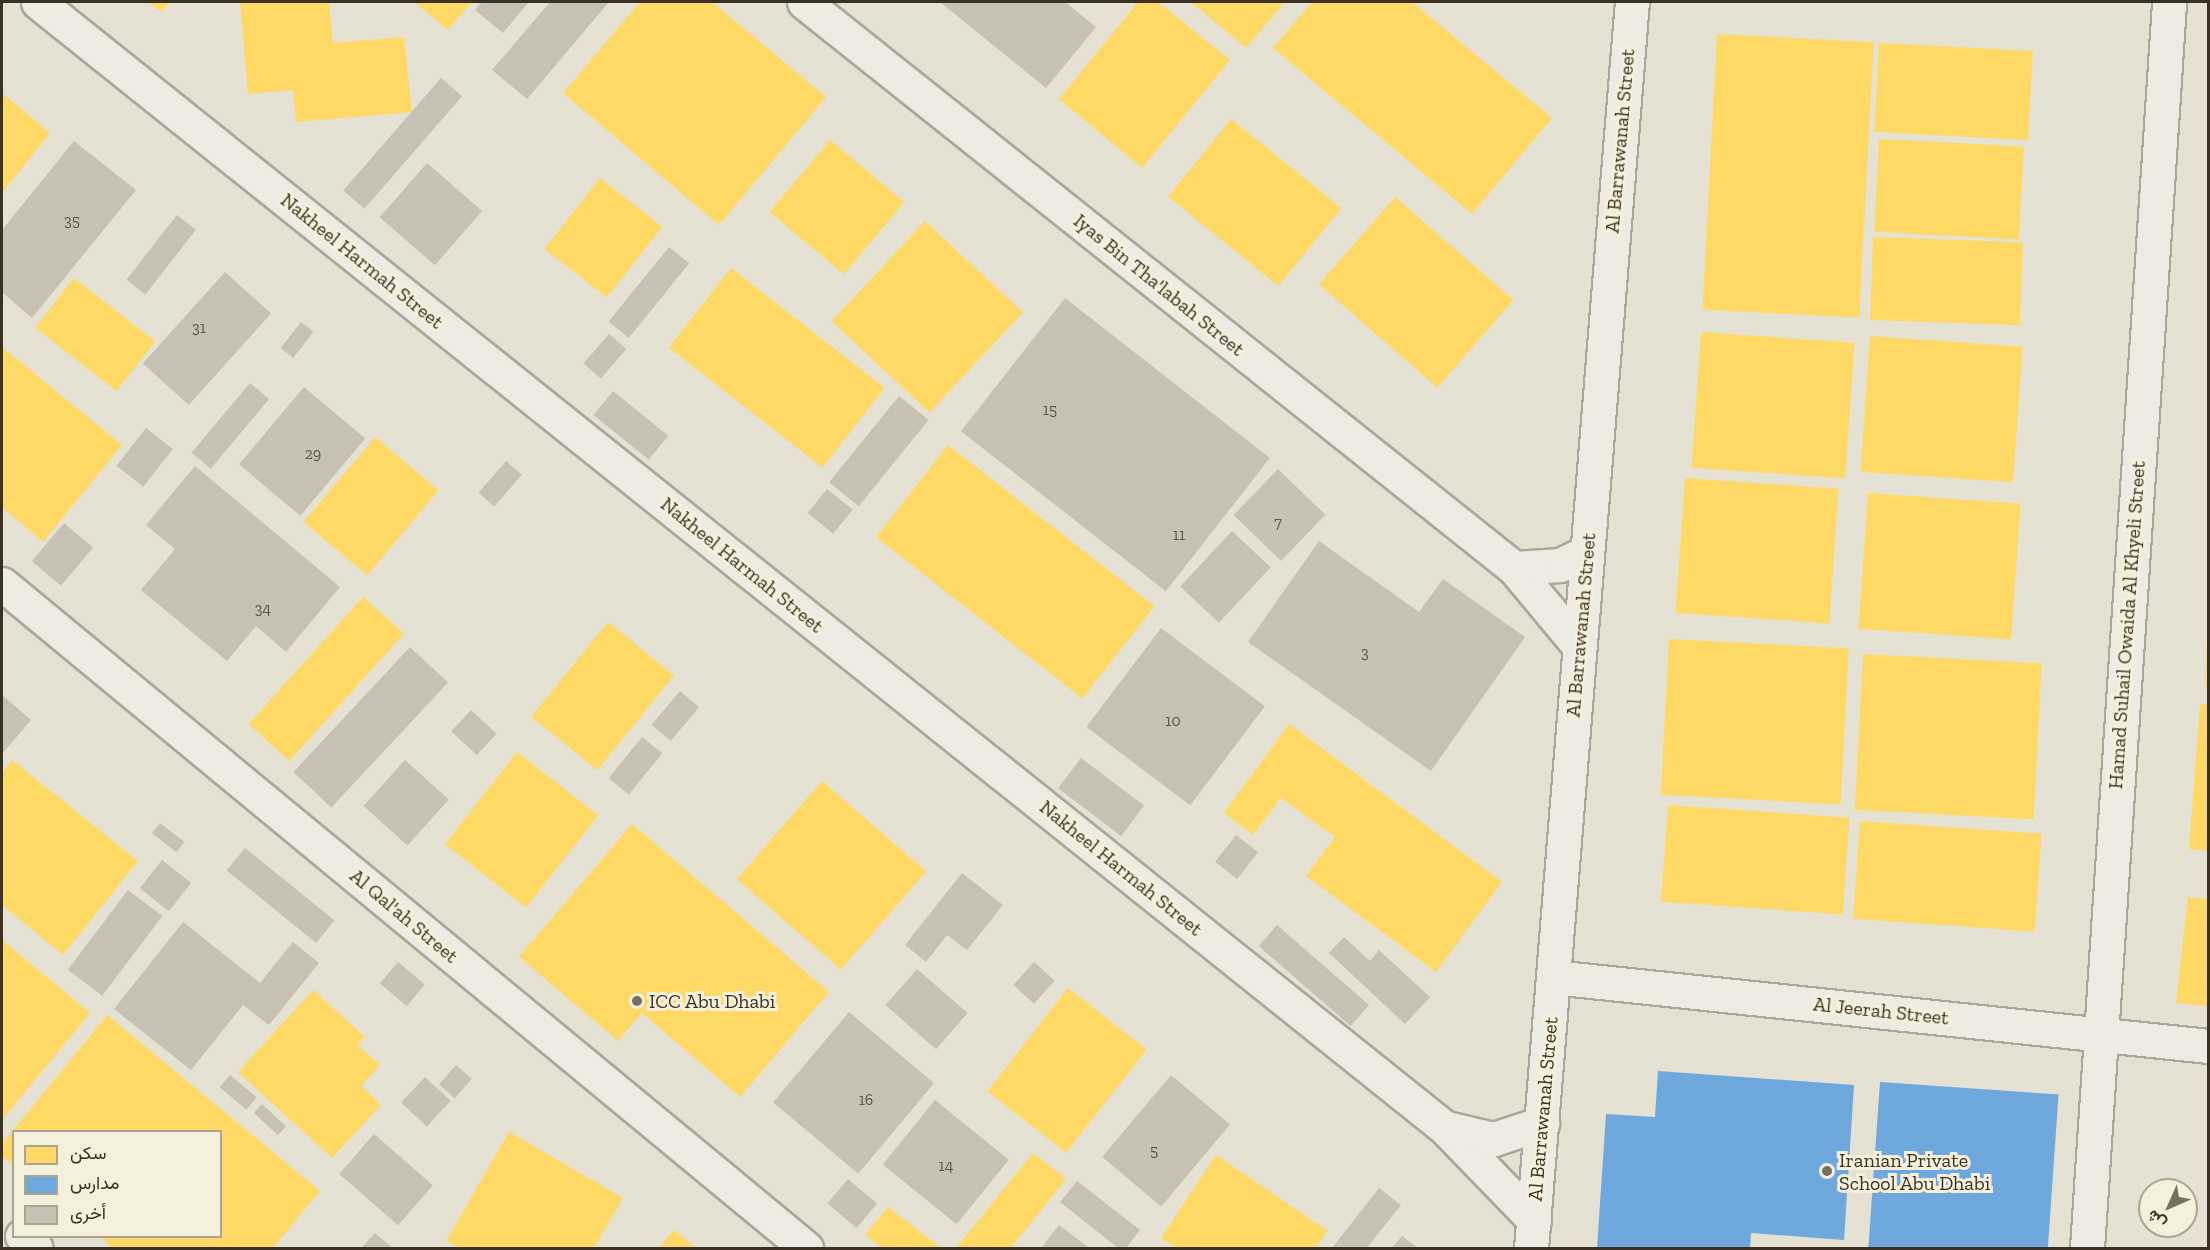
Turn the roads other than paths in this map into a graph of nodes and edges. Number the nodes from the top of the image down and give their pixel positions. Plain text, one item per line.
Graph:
1 (38, 2) edge
2 (804, 2) edge
3 (1632, 2) edge
4 (2169, 2) edge
5 (1587, 552) junction
6 (1514, 568) junction
7 (2, 584) edge
8 (1579, 646) junction
9 (1553, 977) junction
10 (2099, 1034) junction
11 (2208, 1046) edge
12 (1542, 1123) junction
13 (1445, 1128) junction
14 (1532, 1234) edge
15 (24, 1238) edge
16 (36, 1248) edge
17 (806, 1248) edge
18 (2086, 1248) edge

1 - 13 street, Nakheel Harmah Street
2 - 6 street, Iyas Bin Tha'labah Street
3 - 5 street, Al Barrawanah Street
4 - 10 street, Hamad Suhail Owaida Al Khyeli Street
5 - 6 street
5 - 8 street, Al Barrawanah Street
6 - 8 street, Iyas Bin Tha'labah Street
7 - 17 street, Al Qal'ah Street
8 - 9 street, Al Barrawanah Street
9 - 10 street, Al Jeerah Street
9 - 12 street, Al Barrawanah Street
10 - 11 street, Al Jeerah Street
10 - 18 street, Hamad Suhail Owaida Al Khyeli Street
12 - 13 street, Nakheel Harmah Street
12 - 14 street, Al Barrawanah Street
13 - 14 street, Nakheel Harmah Street
15 - 16 street

